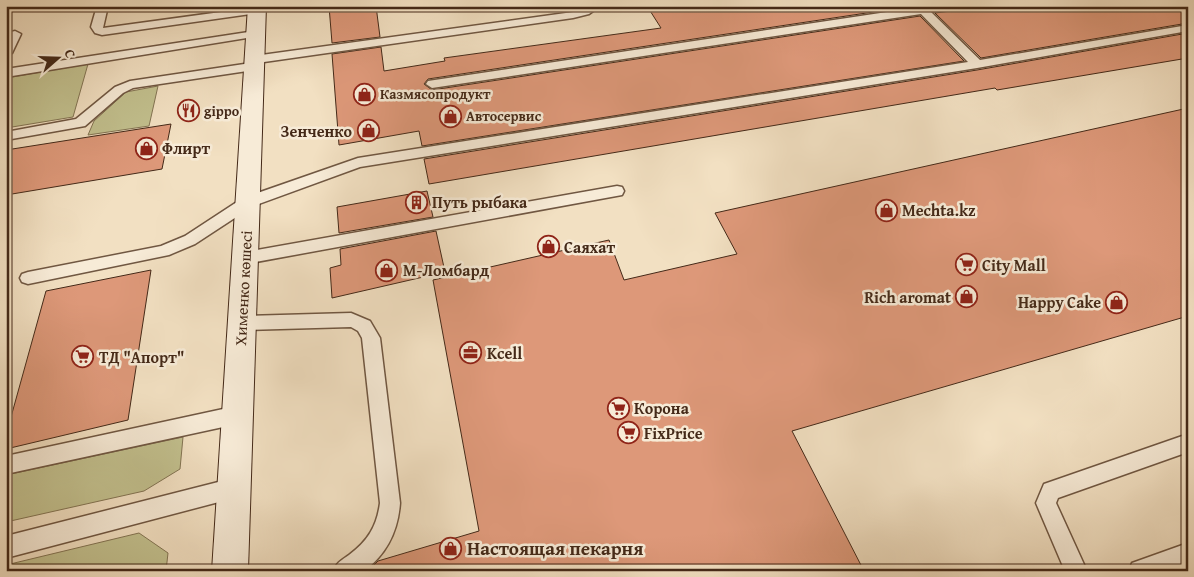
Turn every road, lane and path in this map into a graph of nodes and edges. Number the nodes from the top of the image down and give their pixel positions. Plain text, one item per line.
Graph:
1 (103, 6) edge
2 (596, 6) edge
3 (951, 6) edge
4 (923, 10) junction
5 (1188, 28) edge
6 (15, 34) dead end
7 (255, 35) edge
8 (7, 49) edge
9 (977, 64) junction
10 (6, 73) edge
11 (432, 84) dead end
12 (80, 123) junction
13 (6, 136) edge
14 (76, 137) dead end
15 (617, 191) dead end
16 (248, 202) junction
17 (245, 258) junction
18 (28, 278) dead end
19 (242, 323) junction
20 (237, 415) junction
21 (1188, 443) edge
22 (6, 464) edge
23 (234, 488) junction
24 (6, 547) edge
25 (1188, 554) edge
26 (230, 571) edge
27 (344, 571) edge
28 (1076, 571) edge
29 (1140, 571) edge

1 - 7 lane
2 - 7 lane
3 - 4 lane
4 - 9 lane
4 - 11 lane
5 - 9 lane
6 - 8 lane
7 - 10 lane
7 - 12 lane
7 - 16 main road, Хименко көшесі
9 - 16 lane
12 - 13 lane
12 - 14 lane
15 - 17 lane
16 - 17 main road, Хименко көшесі
16 - 18 lane
17 - 19 main road, Хименко көшесі
19 - 20 main road, Хименко көшесі
19 - 27 lane
20 - 22 lane
20 - 23 main road, Хименко көшесі
21 - 28 lane
23 - 24 lane
23 - 26 main road, Хименко көшесі
25 - 29 lane

